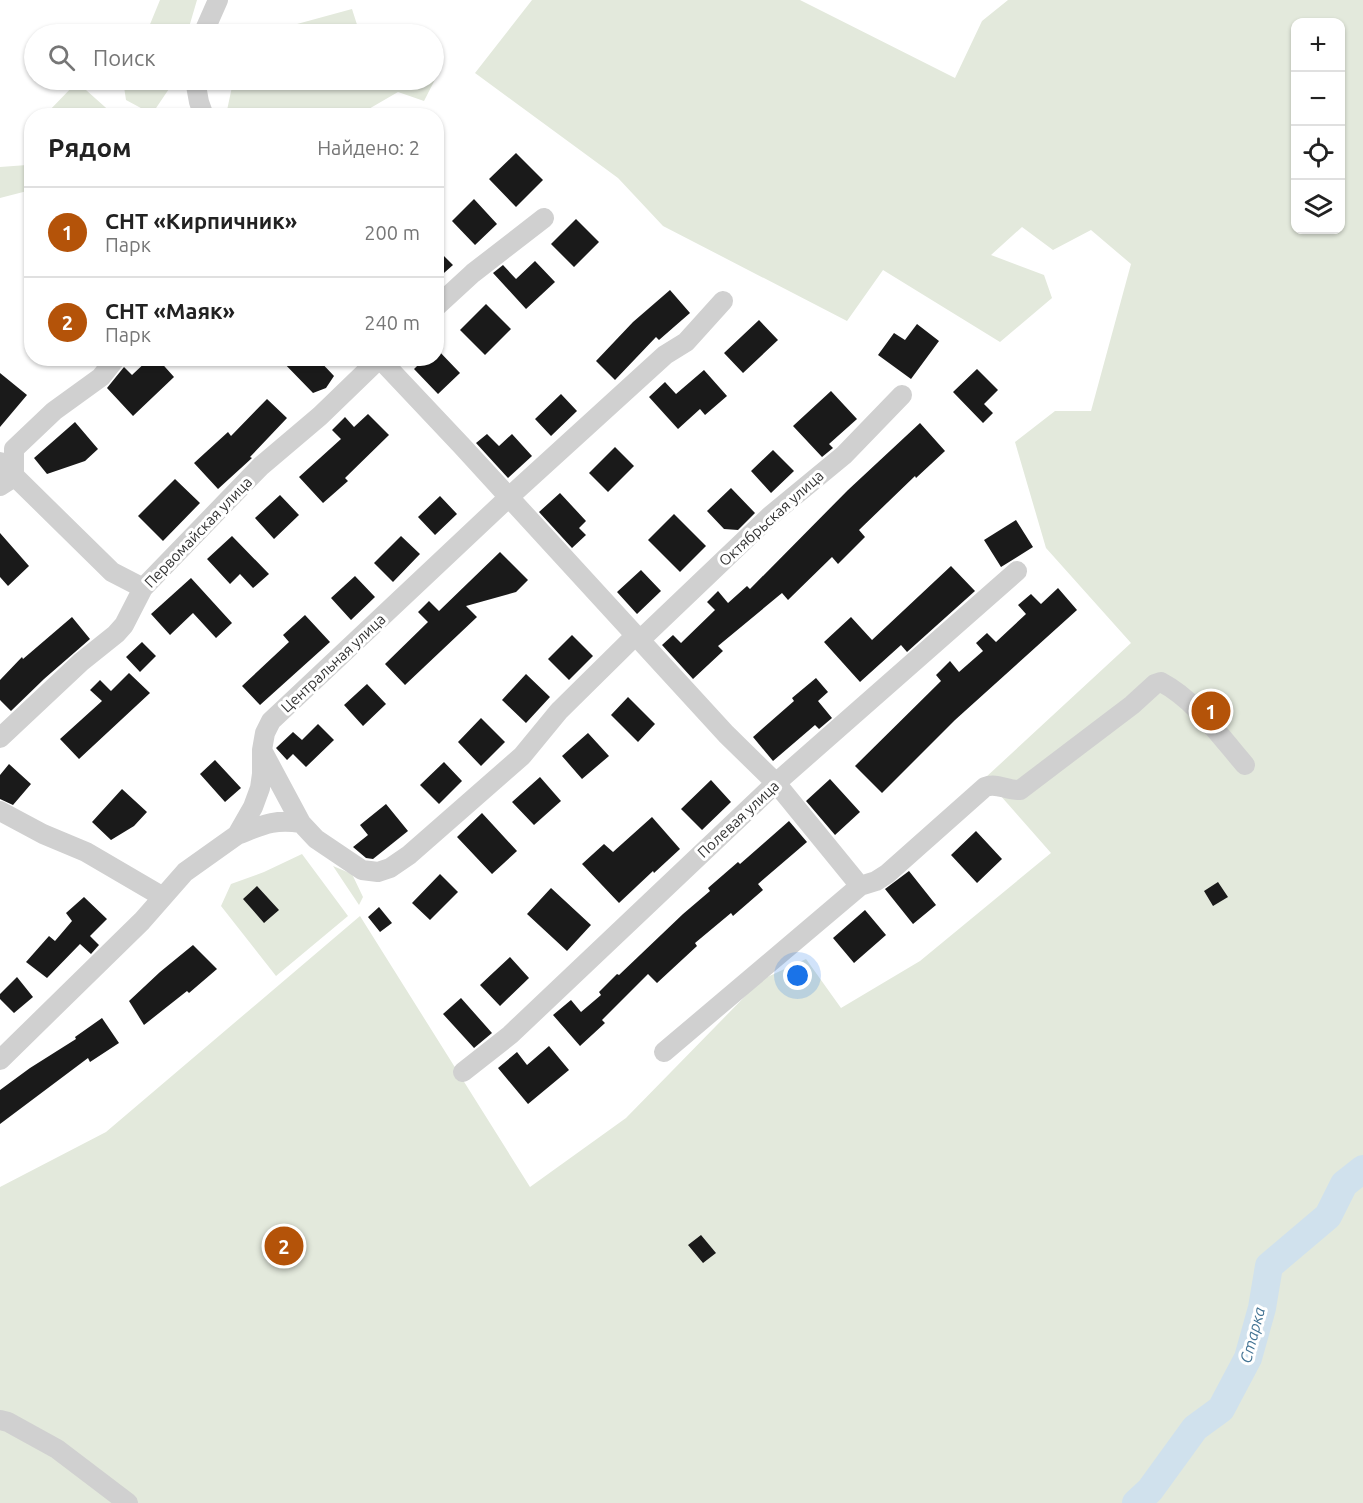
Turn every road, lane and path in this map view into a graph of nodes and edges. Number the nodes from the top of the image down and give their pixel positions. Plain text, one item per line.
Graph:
1 (218, 0) edge
2 (208, 24) edge
3 (197, 90) edge
4 (201, 108) edge
5 (544, 218) dead end
6 (444, 300) edge
7 (723, 301) dead end
8 (110, 366) edge
9 (372, 366) edge
10 (385, 366) edge
11 (902, 395) dead end
12 (0, 462) edge
13 (7, 482) edge
14 (508, 498) junction
15 (1017, 571) dead end
16 (143, 588) junction
17 (637, 638) junction
18 (0, 738) edge
19 (262, 750) junction
20 (1245, 765) dead end
21 (776, 783) junction
22 (0, 811) edge
23 (302, 823) junction
24 (237, 835) junction
25 (860, 886) junction
26 (163, 897) junction
27 (663, 1052) dead end
28 (0, 1060) edge
29 (463, 1072) dead end
30 (0, 1420) edge
31 (128, 1503) edge

1 - 2 street
3 - 4 street
5 - 6 street
7 - 14 street, Центральная улица
8 - 13 street
9 - 16 street, Первомайская улица
10 - 14 street
11 - 17 street, Октябрьская улица
12 - 13 street
13 - 16 street
14 - 17 street
14 - 19 street, Центральная улица
15 - 21 street, Полевая улица
16 - 18 street, Первомайская улица
17 - 21 street
17 - 23 street, Октябрьская улица
19 - 23 street
19 - 24 street, Центральная улица
20 - 25 street
21 - 25 street
21 - 29 street, Полевая улица
22 - 26 street
23 - 24 street
24 - 26 street, Центральная улица
25 - 27 street
26 - 28 street, Центральная улица
30 - 31 street

